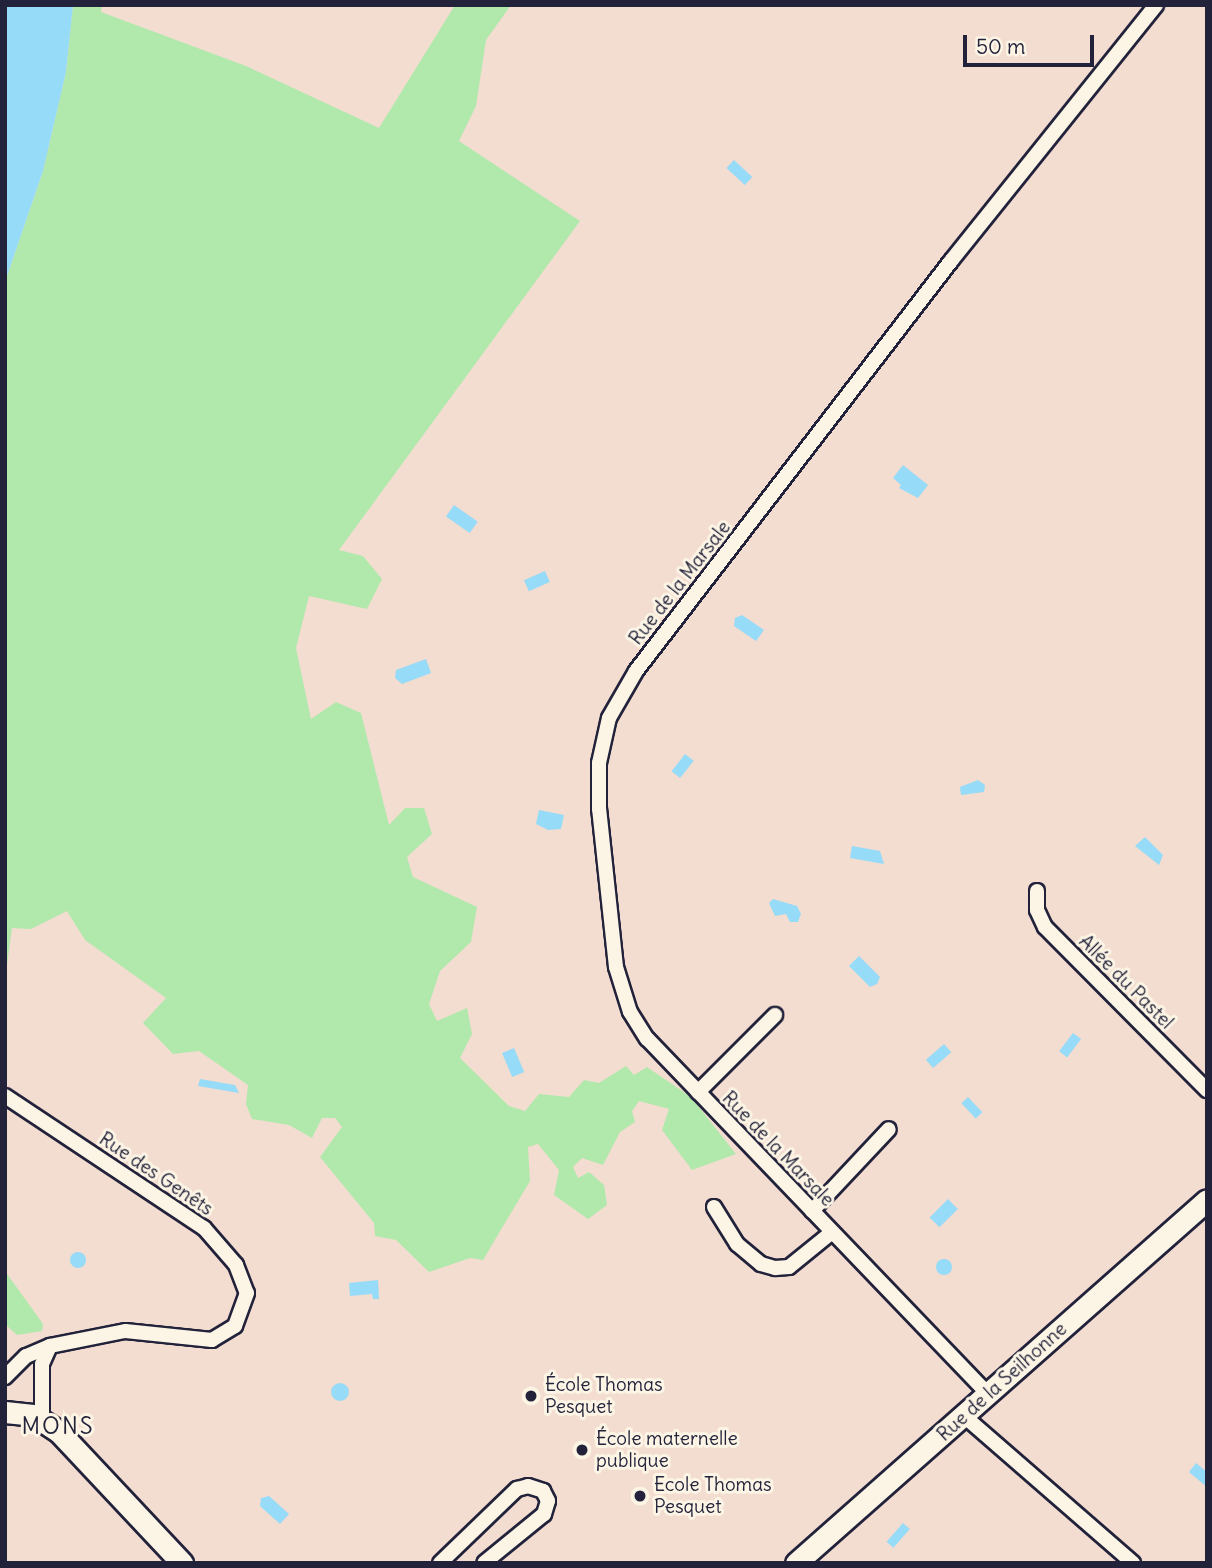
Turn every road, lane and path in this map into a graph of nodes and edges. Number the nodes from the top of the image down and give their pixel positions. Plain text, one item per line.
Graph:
1 (1156, 5) edge
2 (1037, 891) dead end
3 (775, 1015) dead end
4 (1207, 1090) edge
5 (698, 1093) junction
6 (5, 1096) edge
7 (889, 1129) dead end
8 (1207, 1200) edge
9 (714, 1206) dead end
10 (811, 1210) junction
11 (832, 1232) junction
12 (50, 1346) junction
13 (5, 1377) edge
14 (988, 1394) junction
15 (5, 1412) edge
16 (964, 1416) junction
17 (42, 1420) junction
18 (182, 1563) edge
19 (440, 1563) edge
20 (484, 1563) edge
21 (796, 1563) edge
22 (1133, 1563) edge

1 - 5 street, Rue de la Marsale
2 - 4 street, Allée du Pastel
3 - 5 street
5 - 10 street, Rue de la Marsale
6 - 12 street, Rue des Genêts
7 - 10 street
8 - 14 street, Rue de la Seilhonne
9 - 11 street, Rue de la Marsale
10 - 11 street, Rue de la Marsale
11 - 14 street, Rue de la Marsale
12 - 13 street, Rue des Genêts
12 - 17 street
14 - 16 street, Rue de la Seilhonne
15 - 17 street
16 - 21 street, Rue de la Seilhonne
16 - 22 street
17 - 18 street
19 - 20 street

